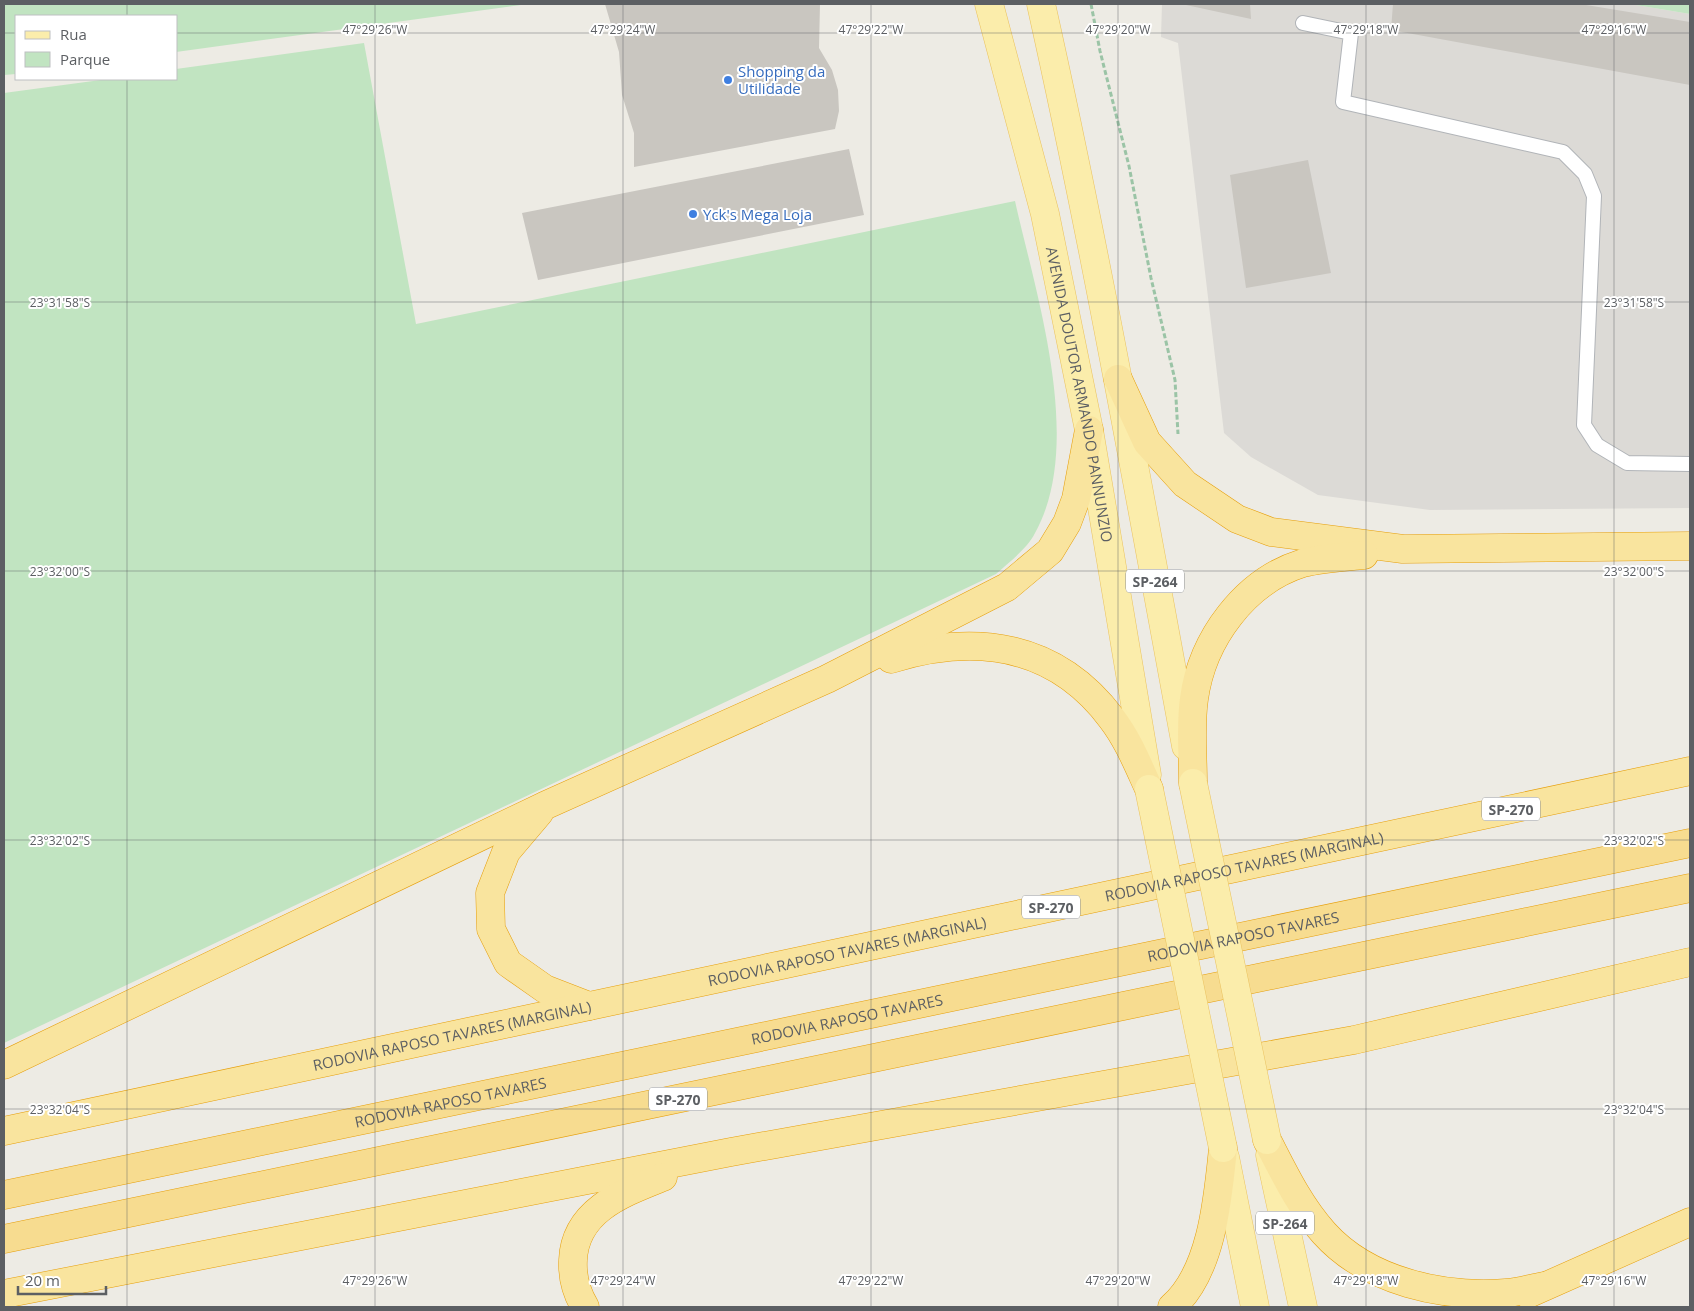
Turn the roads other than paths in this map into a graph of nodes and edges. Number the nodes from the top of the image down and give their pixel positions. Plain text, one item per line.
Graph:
1 (989, 4) edge
2 (1041, 4) edge
3 (1303, 23) dead end
4 (1118, 379) junction
5 (1089, 430) junction
6 (1690, 464) edge
7 (1690, 546) edge
8 (1403, 549) junction
9 (827, 679) junction
10 (1690, 771) edge
11 (1192, 783) junction
12 (1149, 789) junction
13 (544, 806) junction
14 (1690, 843) edge
15 (1690, 888) edge
16 (1690, 962) edge
17 (589, 1006) junction
18 (4, 1065) edge
19 (4, 1131) edge
20 (1267, 1140) junction
21 (1223, 1148) junction
22 (730, 1152) junction
23 (4, 1195) edge
24 (1690, 1222) edge
25 (4, 1239) edge
26 (1544, 1286) junction
27 (4, 1294) edge
28 (585, 1307) edge
29 (1172, 1307) edge
30 (1255, 1307) edge
31 (1303, 1307) edge
32 (1505, 1307) edge

1 - 5 main road, AVENIDA DOUTOR ARMANDO PANNUNZIO
2 - 4 main road
3 - 6 lane
4 - 8 highway
4 - 11 main road, SP-264
5 - 9 highway
5 - 12 main road, AVENIDA DOUTOR ARMANDO PANNUNZIO / SP-264
7 - 8 highway
8 - 11 highway
9 - 12 highway
9 - 13 highway
10 - 17 highway, RODOVIA RAPOSO TAVARES (MARGINAL) / SP-270
11 - 20 main road, SP-264, bridge
12 - 21 main road, SP-264, bridge
13 - 17 highway
13 - 18 highway
14 - 23 highway, RODOVIA RAPOSO TAVARES
15 - 25 highway, SP-270
16 - 22 highway
17 - 19 highway, RODOVIA RAPOSO TAVARES (MARGINAL) / SP-270
20 - 26 highway
20 - 31 main road, SP-264
21 - 29 highway
21 - 30 main road, SP-264
22 - 27 highway
22 - 28 highway
24 - 26 highway
26 - 32 highway

